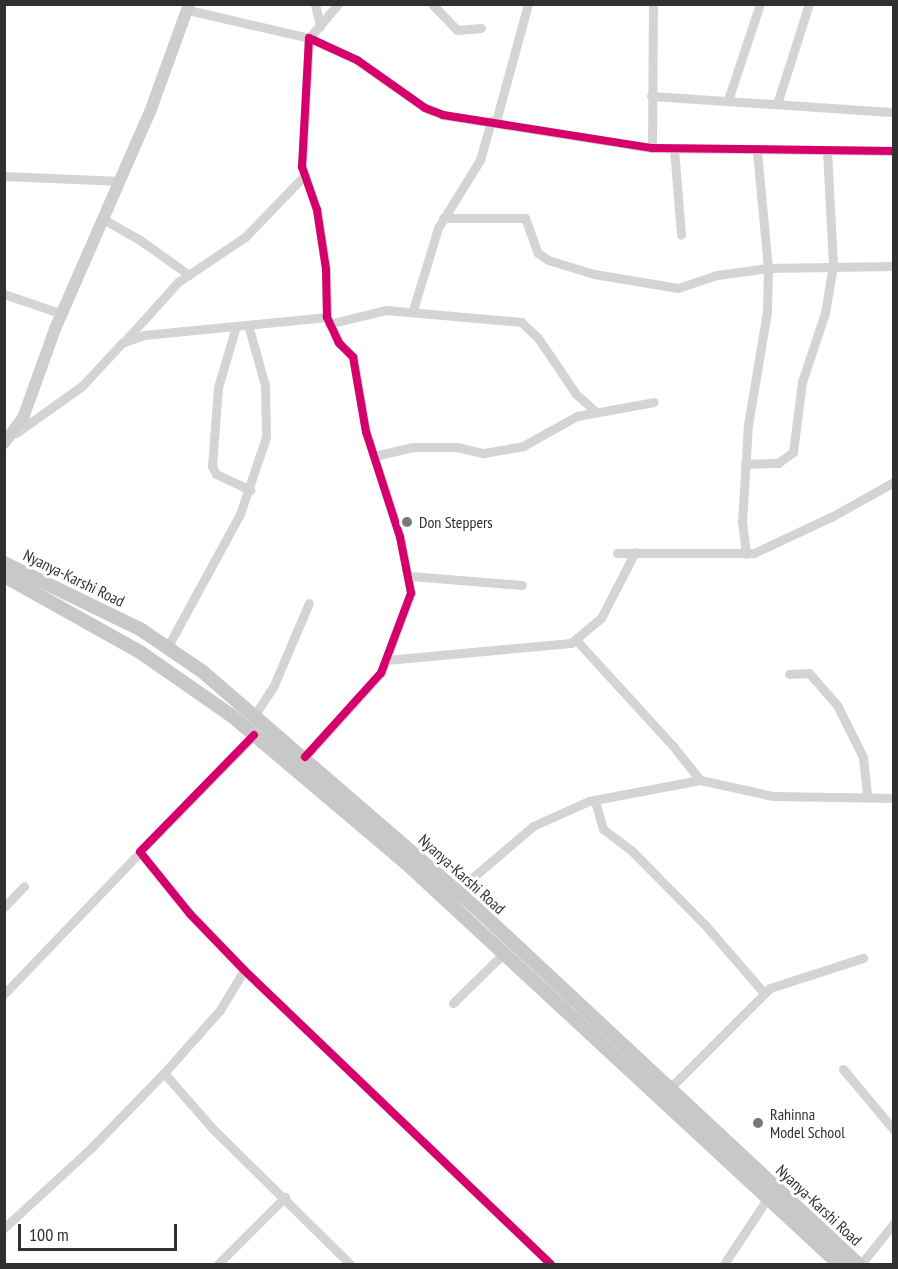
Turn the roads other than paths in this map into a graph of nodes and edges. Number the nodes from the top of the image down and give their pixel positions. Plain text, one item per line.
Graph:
1 (315, 4) edge
2 (338, 4) edge
3 (432, 4) edge
4 (528, 4) edge
5 (653, 4) edge
6 (760, 4) edge
7 (809, 4) edge
8 (188, 7) edge
9 (320, 26) junction
10 (481, 28) dead end
11 (309, 38) junction
12 (651, 96) junction
13 (728, 100) junction
14 (777, 104) junction
15 (894, 112) edge
16 (494, 121) junction
17 (652, 148) junction
18 (674, 149) junction
19 (757, 152) junction
20 (827, 152) junction
21 (894, 152) edge
22 (4, 176) edge
23 (304, 176) junction
24 (120, 181) junction
25 (443, 218) junction
26 (103, 219) junction
27 (681, 235) dead end
28 (834, 265) junction
29 (894, 266) edge
30 (768, 268) junction
31 (189, 275) junction
32 (4, 294) edge
33 (413, 310) junction
34 (62, 314) junction
35 (328, 321) junction
36 (248, 325) junction
37 (236, 326) junction
38 (122, 343) junction
39 (654, 402) dead end
40 (595, 411) junction
41 (16, 433) junction
42 (4, 443) edge
43 (374, 456) junction
44 (745, 464) junction
45 (894, 482) edge
46 (250, 490) junction
47 (635, 552) junction
48 (617, 553) dead end
49 (746, 554) junction
50 (4, 563) edge
51 (4, 576) edge
52 (410, 576) junction
53 (522, 585) dead end
54 (309, 603) dead end
55 (576, 640) junction
56 (167, 648) junction
57 (387, 660) junction
58 (789, 674) dead end
59 (254, 716) junction
60 (254, 735) junction
61 (305, 757) junction
62 (700, 780) junction
63 (867, 795) junction
64 (894, 798) edge
65 (595, 801) junction
66 (399, 849) junction
67 (140, 852) junction
68 (24, 886) dead end
69 (457, 891) junction
70 (4, 907) edge
71 (503, 954) junction
72 (863, 958) dead end
73 (244, 970) junction
74 (764, 993) junction
75 (4, 994) edge
76 (453, 1003) dead end
77 (843, 1069) dead end
78 (164, 1073) junction
79 (670, 1088) junction
80 (894, 1130) edge
81 (285, 1197) junction
82 (767, 1199) junction
83 (894, 1223) edge
84 (4, 1228) edge
85 (834, 1263) edge
86 (218, 1264) edge
87 (350, 1264) edge
88 (551, 1264) edge
89 (724, 1264) edge
90 (859, 1264) edge

1 - 9 street
2 - 9 street
3 - 10 street
4 - 16 street
5 - 12 street
6 - 13 street
7 - 14 street
8 - 11 street
8 - 24 street
9 - 11 street
11 - 16 street
11 - 23 street
12 - 13 street
12 - 17 street
13 - 14 street
14 - 15 street
16 - 17 street
16 - 25 street
17 - 18 street
18 - 19 street
18 - 27 street
19 - 20 street
19 - 30 street
20 - 21 street
20 - 28 street
22 - 24 street
23 - 31 street
23 - 35 street
24 - 26 street
25 - 30 street
25 - 33 street
26 - 31 street
26 - 34 street
28 - 29 street
28 - 30 street
28 - 44 street
30 - 44 street
31 - 38 street
32 - 34 street
33 - 35 street
33 - 40 street
34 - 41 street
35 - 36 street
35 - 43 street
36 - 37 street
36 - 46 street
37 - 38 street
37 - 46 street
38 - 41 street
39 - 40 street
40 - 43 street
41 - 42 street
43 - 52 street
44 - 49 street
45 - 49 street
46 - 56 street
47 - 48 street
47 - 49 street
47 - 55 street
50 - 56 main road, Nyanya-Karshi Road
51 - 60 main road, Nyanya-Karshi Road
52 - 53 street
52 - 57 street
54 - 59 street
55 - 57 street
55 - 62 street
56 - 59 main road, Nyanya-Karshi Road
57 - 61 street
58 - 63 street
59 - 61 main road, Nyanya-Karshi Road
60 - 66 main road, Nyanya-Karshi Road
60 - 67 street
61 - 66 main road, Nyanya-Karshi Road
62 - 63 street
62 - 65 street
63 - 64 street
65 - 69 street
65 - 74 street
66 - 69 main road, Nyanya-Karshi Road
66 - 71 main road, Nyanya-Karshi Road
67 - 73 street
67 - 75 street
68 - 70 street
69 - 79 main road, Nyanya-Karshi Road
71 - 76 street
71 - 82 main road, Nyanya-Karshi Road
72 - 74 street
73 - 78 street
73 - 88 street
74 - 79 street
77 - 80 street
78 - 81 street
78 - 84 street
79 - 90 main road, Nyanya-Karshi Road
81 - 86 street
81 - 87 street
82 - 85 main road, Nyanya-Karshi Road
82 - 89 street
83 - 90 street

